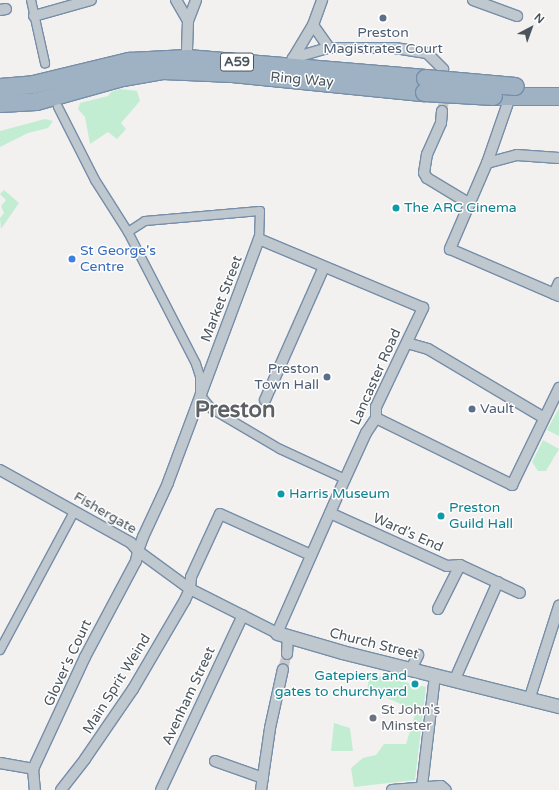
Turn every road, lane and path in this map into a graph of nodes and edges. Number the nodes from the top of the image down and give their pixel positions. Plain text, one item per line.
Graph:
1 (31, 0) edge
2 (91, 0) edge
3 (176, 0) edge
4 (196, 0) edge
5 (322, 0) edge
6 (476, 1) edge
7 (34, 16) junction
8 (518, 16) dead end
9 (188, 21) junction
10 (313, 25) junction
11 (329, 48) junction
12 (187, 58) junction
13 (291, 61) junction
14 (45, 63) dead end
15 (442, 69) dead end
16 (559, 84) edge
17 (425, 85) junction
18 (0, 87) edge
19 (513, 92) junction
20 (559, 96) edge
21 (0, 103) edge
22 (58, 107) dead end
23 (442, 111) tunnel mouth
24 (559, 158) edge
25 (487, 163) junction
26 (470, 204) junction
27 (128, 232) junction
28 (259, 239) junction
29 (324, 267) junction
30 (559, 283) edge
31 (557, 295) edge
32 (407, 342) junction
33 (559, 388) edge
34 (200, 394) junction
35 (265, 400) dead end
36 (376, 418) junction
37 (544, 418) junction
38 (0, 470) edge
39 (344, 479) junction
40 (168, 483) joint
41 (74, 512) junction
42 (330, 513) junction
43 (138, 551) junction
44 (311, 555) junction
45 (460, 565) junction
46 (498, 582) junction
47 (190, 589) junction
48 (520, 592) dead end
49 (559, 606) edge
50 (438, 609) dead end
51 (243, 615) junction
52 (555, 627) edge
53 (283, 635) junction
54 (0, 650) edge
55 (287, 654) tunnel mouth
56 (418, 654) dead end
57 (283, 669) tunnel mouth
58 (411, 669) junction
59 (434, 676) junction
60 (455, 679) junction
61 (530, 697) junction
62 (559, 706) edge
63 (214, 761) dead end
64 (0, 763) edge
65 (33, 769) junction
66 (263, 778) junction
67 (422, 786) junction
68 (35, 790) edge
69 (61, 790) edge
70 (161, 790) edge
71 (261, 790) edge
72 (398, 790) edge
73 (446, 790) edge

1 - 7 street
2 - 7 street
3 - 9 street
4 - 9 street
5 - 10 street
6 - 8 street
7 - 14 street
9 - 12 street
10 - 11 street
10 - 13 street
11 - 13 street
11 - 15 street
12 - 13 highway, Ring Way / A59
12 - 18 highway, Ring Way / A59
13 - 17 highway, Ring Way / A59
16 - 19 highway, Ring Way / A59
17 - 19 highway, Ring Way / A59, bridge
17 - 19 highway, Ring Way / A59, bridge
17 - 21 highway, Ring Way / A59
19 - 20 highway, Ring Way / A59
19 - 25 street
22 - 27 street
23 - 26 street
24 - 25 street
25 - 26 street
26 - 31 street
27 - 28 street, Market Street
27 - 34 street
28 - 29 street
28 - 34 street, Market Street
29 - 32 street, Lancaster Road
29 - 35 street
30 - 31 street
32 - 36 street, Lancaster Road
32 - 37 street
33 - 37 street
34 - 39 street
34 - 40 street, Market Street
36 - 37 street
36 - 39 street, Lancaster Road
38 - 41 street, Fishergate
39 - 42 street, Lancaster Road
40 - 43 street, Glover's Court
41 - 43 street, Fishergate
41 - 54 street
42 - 44 street, Lancaster Road
42 - 45 street, Ward's End
43 - 47 street, Fishergate
43 - 65 street, Glover's Court
44 - 47 street, Main Sprit Weind
44 - 53 street, Lancaster Road
45 - 46 street, Ward's End
45 - 50 street
46 - 48 street, Ward's End
46 - 60 street
47 - 51 street, Church Street
47 - 69 street, Main Sprit Weind
49 - 52 street
51 - 53 street, Church Street
51 - 70 street, Avenham Street
52 - 61 street
53 - 55 street
53 - 58 street, Church Street
56 - 58 street
57 - 66 street
58 - 59 street, Church Street
59 - 60 street, Church Street
59 - 67 street
60 - 61 street, Church Street
61 - 62 street, Church Street
63 - 66 street
64 - 65 street
65 - 68 street
66 - 71 street
67 - 72 street
67 - 73 street

